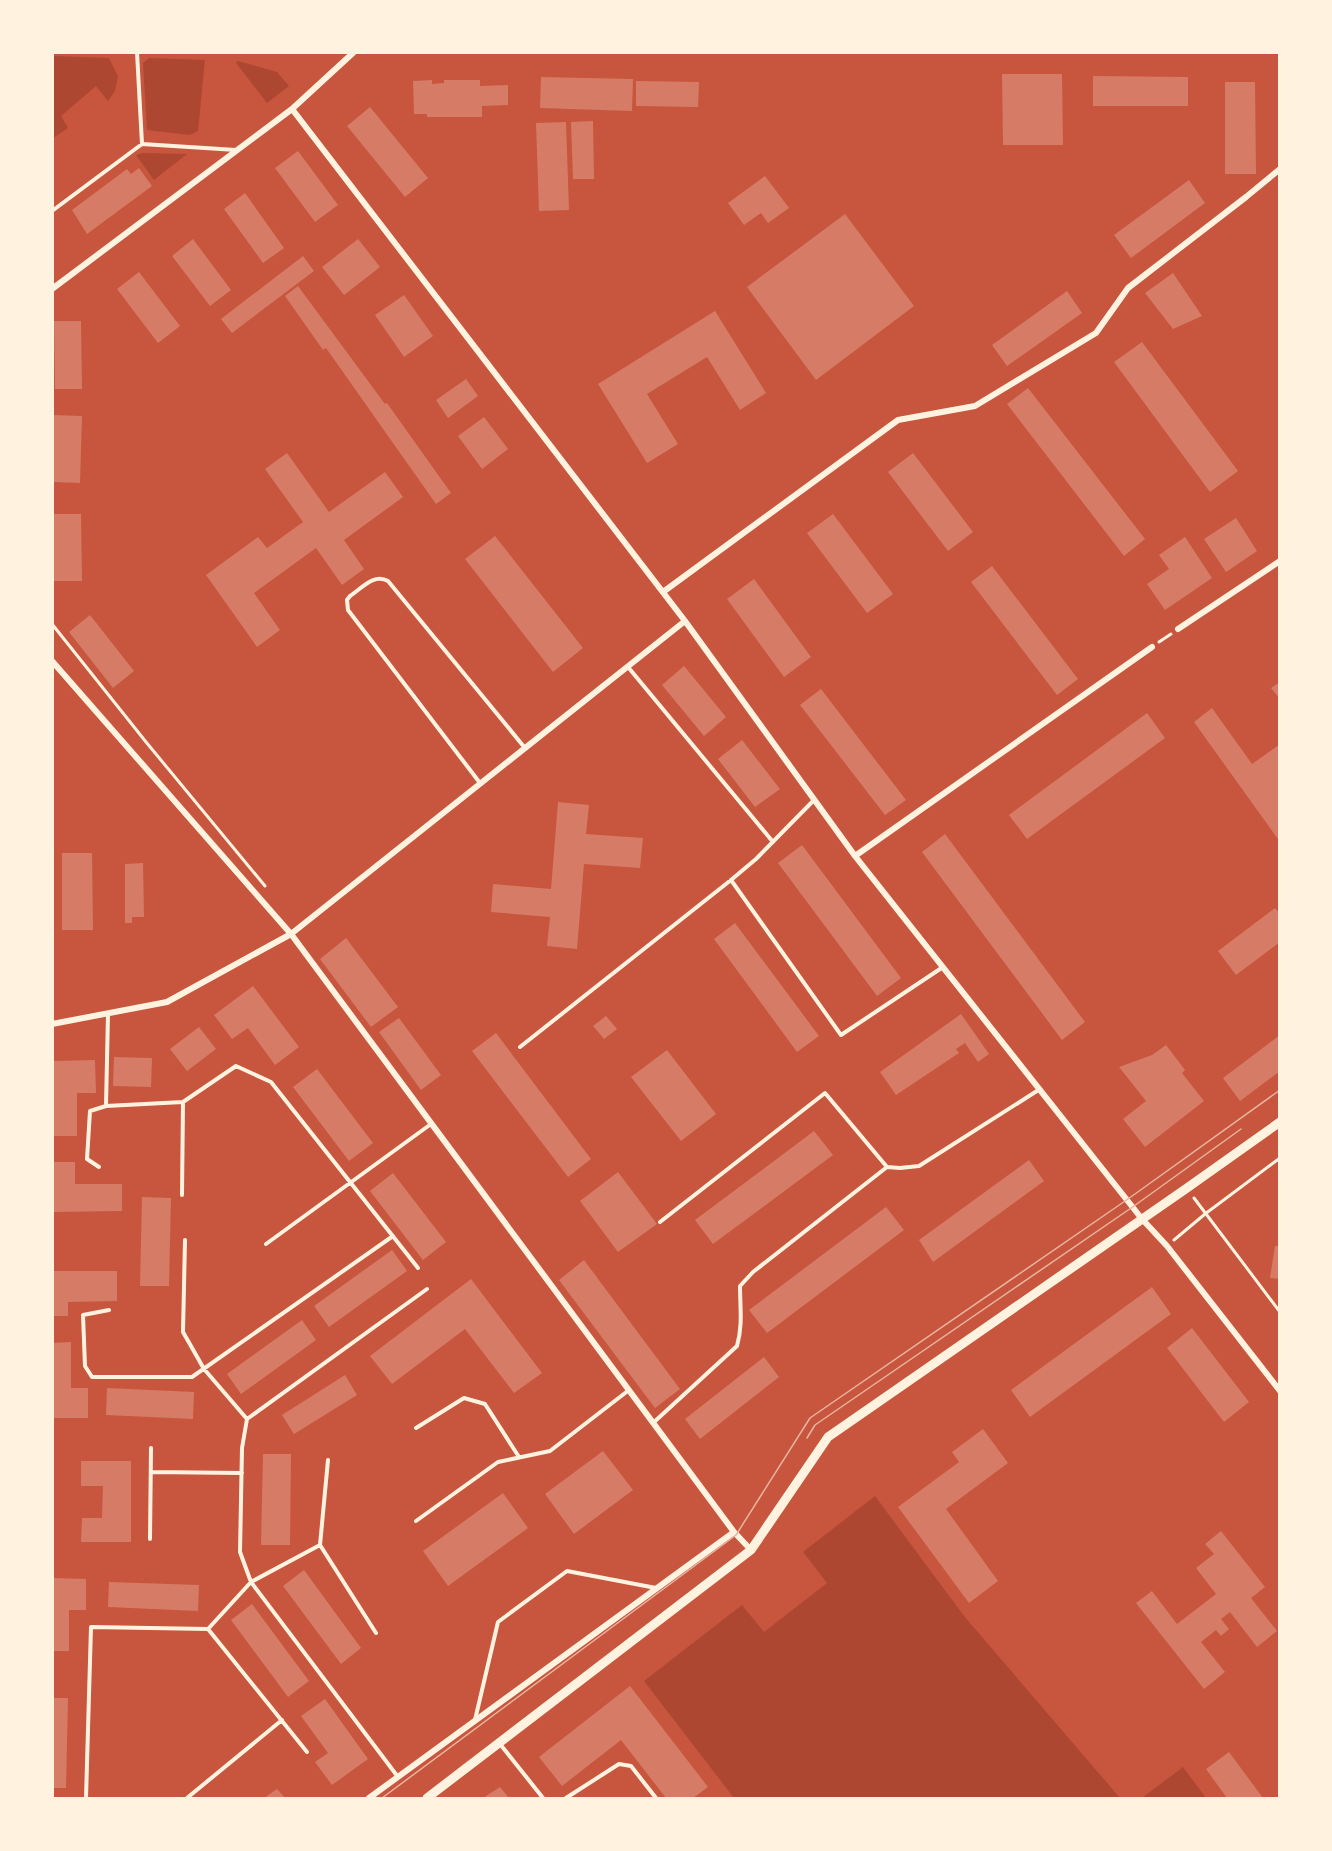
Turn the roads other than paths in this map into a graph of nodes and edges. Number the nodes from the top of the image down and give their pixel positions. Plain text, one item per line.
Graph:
1 (137, 52) edge
2 (354, 52) edge
3 (292, 109) junction
4 (142, 144) junction
5 (237, 150) junction
6 (1280, 169) edge
7 (52, 211) edge
8 (52, 289) edge
9 (1280, 561) edge
10 (663, 592) junction
11 (686, 621) junction
12 (1178, 629) road end
13 (1152, 647) road end
14 (52, 661) edge
15 (628, 667) junction
16 (525, 748) junction
17 (480, 783) junction
18 (815, 800) junction
19 (773, 842) junction
20 (855, 856) junction
21 (731, 880) junction
22 (291, 934) junction
23 (944, 967) junction
24 (108, 1014) junction
25 (52, 1024) edge
26 (520, 1047) dead end
27 (1040, 1089) junction
28 (183, 1102) junction
29 (106, 1106) junction
30 (1280, 1122) edge
31 (431, 1124) junction
32 (99, 1167) dead end
33 (887, 1167) junction
34 (350, 1184) junction
35 (182, 1195) dead end
36 (1142, 1219) junction
37 (660, 1222) dead end
38 (393, 1236) junction
39 (185, 1240) dead end
40 (266, 1244) dead end
41 (418, 1268) dead end
42 (427, 1290) dead end
43 (109, 1310) dead end
44 (204, 1369) junction
45 (629, 1390) junction
46 (1280, 1390) edge
47 (247, 1419) junction
48 (653, 1423) junction
49 (416, 1428) dead end
50 (152, 1448) dead end
51 (519, 1457) junction
52 (328, 1460) dead end
53 (151, 1472) junction
54 (242, 1473) junction
55 (416, 1521) dead end
56 (734, 1532) junction
57 (150, 1539) dead end
58 (320, 1545) junction
59 (751, 1550) junction
60 (251, 1582) junction
61 (657, 1588) junction
62 (208, 1629) junction
63 (376, 1633) dead end
64 (282, 1720) junction
65 (475, 1721) junction
66 (499, 1743) junction
67 (307, 1752) dead end
68 (398, 1778) junction
69 (86, 1798) edge
70 (187, 1798) edge
71 (369, 1798) edge
72 (427, 1798) edge
73 (543, 1798) edge
74 (566, 1798) edge
75 (656, 1798) edge

1 - 4 lane
2 - 3 street
3 - 5 street
3 - 10 street
4 - 5 lane
4 - 7 lane
5 - 8 street
6 - 10 street
9 - 12 street
10 - 11 street
11 - 15 street
11 - 18 street
13 - 20 street
14 - 22 street
15 - 16 street
15 - 19 lane
16 - 17 street
16 - 17 lane
17 - 22 street
18 - 19 lane
18 - 20 street
19 - 21 lane
20 - 23 street
21 - 23 lane
21 - 26 lane
22 - 24 street
22 - 31 street
23 - 27 street
24 - 25 street
24 - 29 lane
27 - 33 lane
27 - 36 street
28 - 29 lane
28 - 34 lane
28 - 35 lane
29 - 32 lane
30 - 36 street
31 - 34 lane
31 - 45 street
33 - 37 lane
33 - 48 lane
34 - 38 lane
34 - 40 lane
36 - 46 street
36 - 59 street
38 - 41 lane
38 - 44 lane
39 - 44 lane
42 - 47 lane
43 - 44 lane
44 - 47 lane
45 - 48 street
45 - 51 lane
47 - 54 lane
48 - 56 street
49 - 51 lane
50 - 53 lane
51 - 55 lane
52 - 58 lane
53 - 54 lane
53 - 57 lane
54 - 60 lane
56 - 59 street
56 - 61 street
58 - 60 lane
58 - 63 lane
59 - 66 street
60 - 62 lane
60 - 68 lane
61 - 65 street
61 - 65 lane
62 - 64 lane
62 - 69 lane
64 - 67 lane
64 - 70 lane
65 - 68 street
66 - 72 street
66 - 73 lane
68 - 71 street
74 - 75 lane

